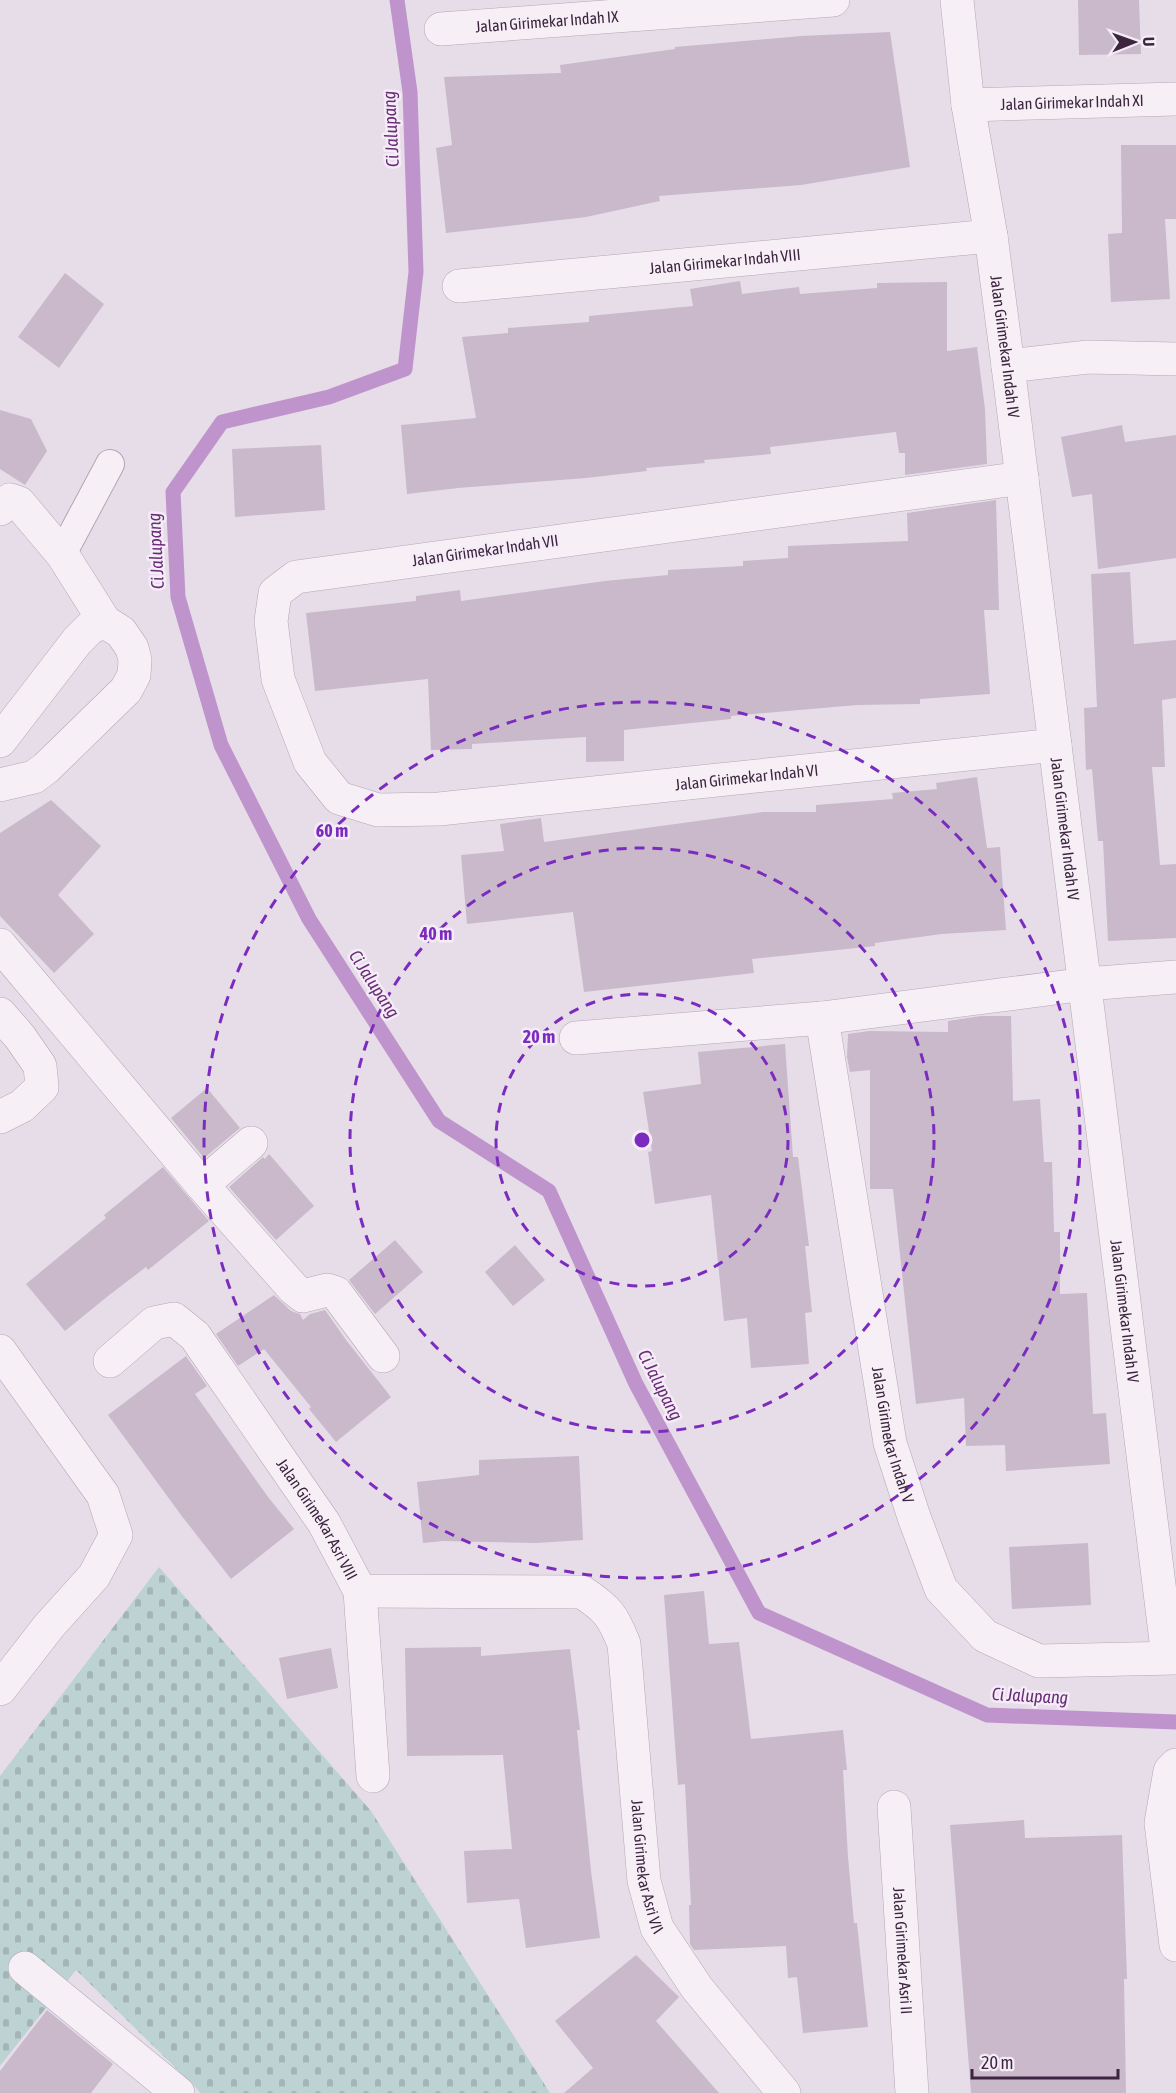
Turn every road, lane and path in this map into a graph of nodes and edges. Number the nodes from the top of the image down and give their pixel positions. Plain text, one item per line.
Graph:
1 (833, 0) edge
2 (957, 0) edge
3 (441, 29) dead end
4 (1176, 99) edge
5 (968, 105) junction
6 (991, 236) junction
7 (459, 286) dead end
8 (1176, 358) edge
9 (1008, 366) junction
10 (110, 464) dead end
11 (1022, 478) junction
12 (0, 509) edge
13 (62, 554) junction
14 (105, 622) junction
15 (0, 741) edge
16 (1055, 745) junction
17 (0, 785) edge
18 (440, 809) joint
19 (0, 945) edge
20 (1176, 976) edge
21 (1086, 984) junction
22 (0, 1014) edge
23 (822, 1018) junction
24 (576, 1038) dead end
25 (0, 1117) edge
26 (251, 1143) dead end
27 (202, 1185) junction
28 (0, 1351) edge
29 (383, 1356) dead end
30 (110, 1361) dead end
31 (360, 1591) junction
32 (599, 1603) joint
33 (1172, 1657) edge
34 (0, 1689) edge
35 (1176, 1765) edge
36 (373, 1776) dead end
37 (894, 1808) dead end
38 (1176, 1945) edge
39 (25, 1968) dead end
40 (178, 2093) edge
41 (784, 2093) edge
42 (912, 2093) edge

1 - 3 street, Jalan Girimekar Indah IX
2 - 5 street, Jalan Girimekar Indah IV
4 - 5 street, Jalan Girimekar Indah XI
5 - 6 street, Jalan Girimekar Indah IV
6 - 7 street, Jalan Girimekar Indah VIII
6 - 9 street, Jalan Girimekar Indah IV
8 - 9 street
9 - 11 street, Jalan Girimekar Indah IV
10 - 13 lane
11 - 16 street, Jalan Girimekar Indah IV
11 - 18 street, Jalan Girimekar Indah VII
12 - 13 street
13 - 14 street
14 - 15 street
14 - 17 street
16 - 18 street, Jalan Girimekar Indah VI
16 - 21 street, Jalan Girimekar Indah IV
19 - 27 street
20 - 21 street
21 - 23 street
21 - 33 street, Jalan Girimekar Indah IV
22 - 25 street
23 - 24 street
23 - 33 street, Jalan Girimekar Indah V
26 - 27 street
27 - 29 street
28 - 34 street
30 - 31 street, Jalan Girimekar Asri VIII
31 - 32 street, Jalan Girimekar Asri VIII
31 - 36 street
32 - 41 street, Jalan Girimekar Asri VII
35 - 38 street
37 - 42 street, Jalan Girimekar Asri II
39 - 40 street

